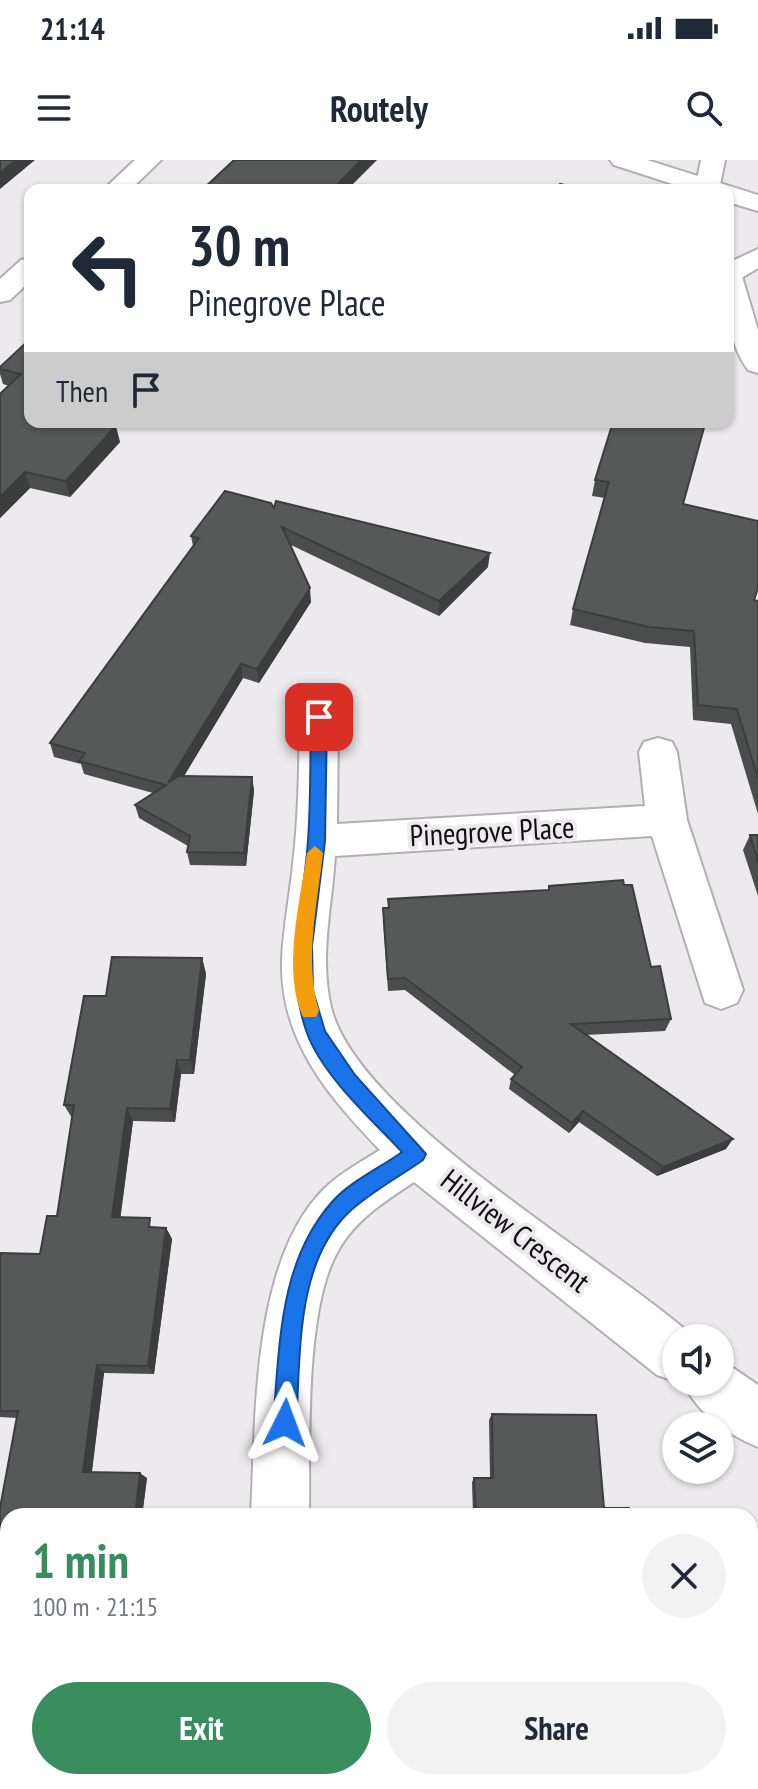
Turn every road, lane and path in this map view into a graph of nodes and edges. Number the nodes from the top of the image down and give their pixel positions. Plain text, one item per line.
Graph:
1 (149, 160) edge
2 (622, 160) edge
3 (713, 160) edge
4 (122, 184) edge
5 (696, 184) edge
6 (714, 184) edge
7 (734, 196) edge
8 (758, 203) edge
9 (758, 257) edge
10 (734, 271) edge
11 (734, 295) edge
12 (758, 364) edge
13 (319, 717) dead end
14 (658, 752) dead end
15 (667, 820) junction
16 (316, 841) junction
17 (721, 990) dead end
18 (416, 1154) junction
19 (662, 1345) edge
20 (728, 1396) edge
21 (758, 1420) edge
22 (280, 1508) edge

1 - 4 street
2 - 5 street
3 - 6 street
7 - 8 street
9 - 10 street
11 - 12 street
13 - 16 street
14 - 15 street
15 - 16 street, Pinegrove Place
15 - 17 street
16 - 18 street
18 - 19 street, Hillview Crescent
18 - 22 street, Hillview Crescent
20 - 21 street

